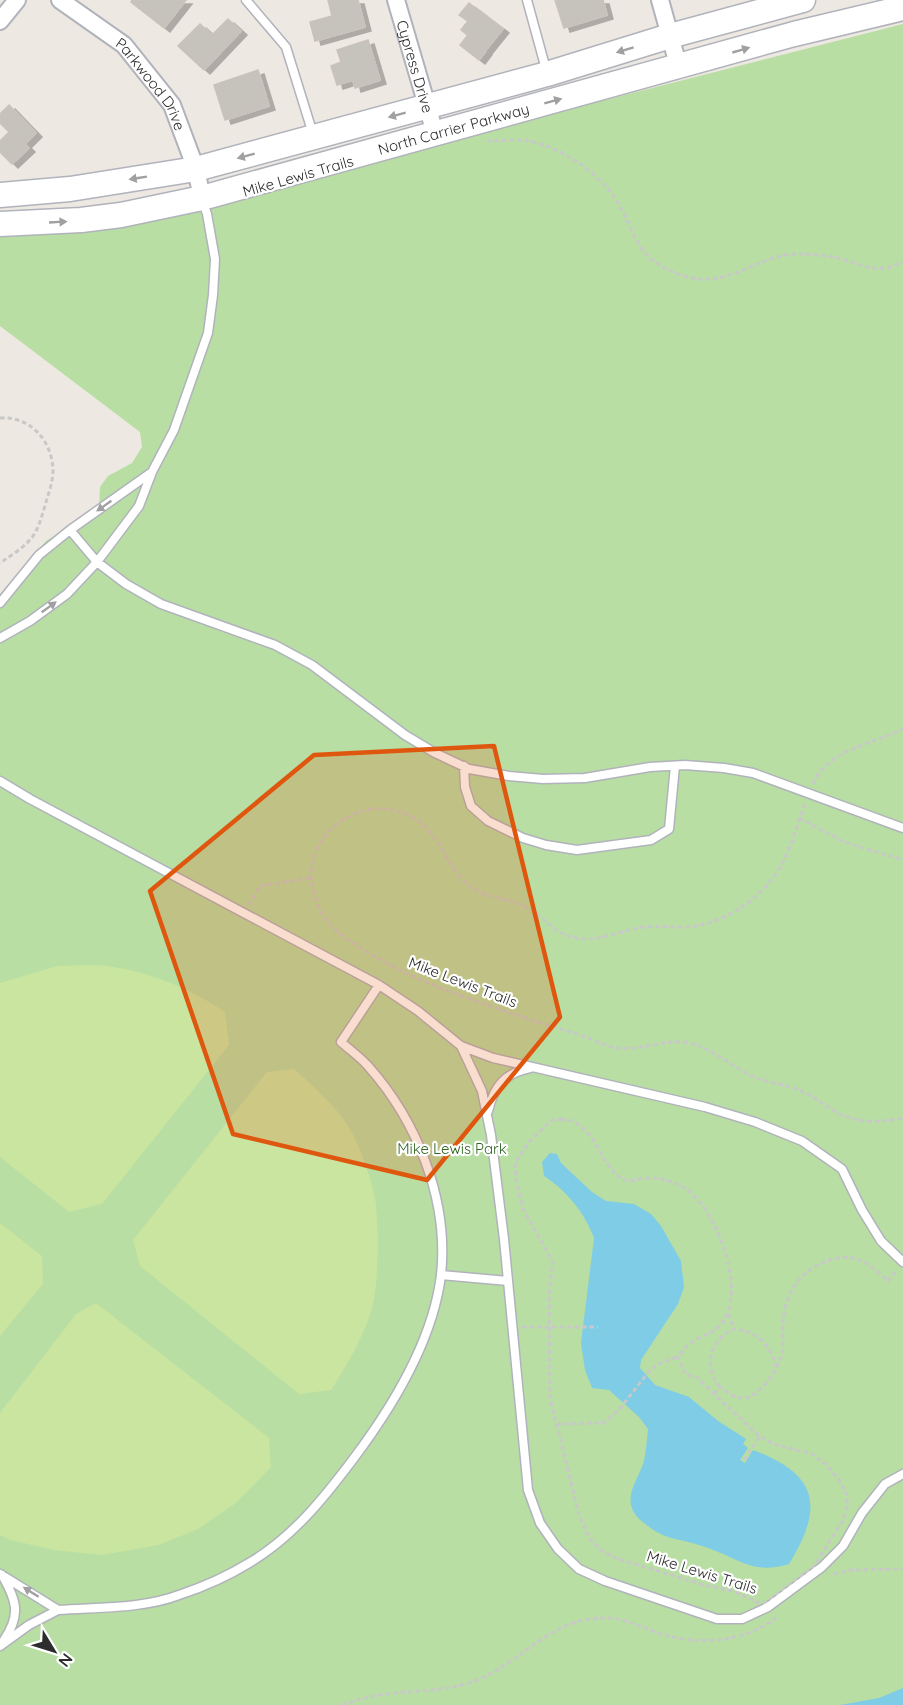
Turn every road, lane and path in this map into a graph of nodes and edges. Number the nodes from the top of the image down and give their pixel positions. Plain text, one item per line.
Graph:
1 (17, 0) edge
2 (60, 0) edge
3 (246, 0) edge
4 (396, 0) edge
5 (527, 0) edge
6 (660, 0) edge
7 (792, 1) edge
8 (903, 8) edge
9 (0, 21) edge
10 (670, 36) junction
11 (679, 68) junction
12 (547, 74) junction
13 (426, 107) junction
14 (435, 133) junction
15 (314, 137) junction
16 (480, 142) dead end
17 (196, 169) junction
18 (0, 195) edge
19 (202, 198) junction
20 (0, 224) edge
21 (903, 261) edge
22 (0, 418) edge
23 (152, 472) junction
24 (70, 530) junction
25 (97, 562) junction
26 (0, 563) edge
27 (0, 603) edge
28 (0, 638) edge
29 (903, 729) edge
30 (464, 766) junction
31 (675, 766) junction
32 (0, 781) edge
33 (810, 794) junction
34 (800, 818) junction
35 (903, 828) edge
36 (903, 860) edge
37 (311, 878) junction
38 (244, 914) junction
39 (379, 985) junction
40 (461, 1046) junction
41 (535, 1068) junction
42 (487, 1114) junction
43 (903, 1118) edge
44 (903, 1262) edge
45 (441, 1275) junction
46 (508, 1281) junction
47 (728, 1313) junction
48 (548, 1326) junction
49 (512, 1327) junction
50 (598, 1327) dead end
51 (734, 1329) junction
52 (677, 1357) junction
53 (776, 1368) junction
54 (720, 1387) junction
55 (714, 1394) junction
56 (557, 1424) junction
57 (760, 1436) junction
58 (744, 1460) dead end
59 (903, 1474) edge
60 (903, 1569) edge
61 (1, 1575) edge
62 (830, 1576) dead end
63 (58, 1610) junction
64 (781, 1614) dead end
65 (0, 1646) edge
66 (342, 1705) edge

1 - 9 street
2 - 17 street, Parkwood Drive
3 - 15 lane
4 - 13 street, Cypress Drive
5 - 12 lane
6 - 10 street
7 - 10 main road, North Carrier Parkway
11 -> 8 main road, North Carrier Parkway
10 - 11 street
10 -> 12 main road, North Carrier Parkway
14 -> 11 main road, North Carrier Parkway
12 - 13 main road, North Carrier Parkway
13 - 14 street, Cypress Drive
13 -> 15 main road, North Carrier Parkway
14 - 19 main road, North Carrier Parkway
15 -> 17 main road, North Carrier Parkway
16 - 21 path
17 -> 18 main road, North Carrier Parkway
17 - 19 street, Parkwood Drive
20 -> 19 main road, North Carrier Parkway
19 - 23 lane
22 - 26 path
23 -> 24 lane
23 - 25 lane
24 - 25 lane
24 - 27 lane
28 -> 25 lane
25 - 30 lane
29 - 33 path, Mike Lewis Trails
30 - 31 lane
30 - 31 lane
31 - 33 lane
32 - 38 lane
33 - 34 path, Mike Lewis Trails
33 - 35 lane
34 - 36 path
34 - 37 path, Mike Lewis Trails
37 - 38 path
37 - 43 path, Mike Lewis Trails
38 - 39 lane
39 - 40 lane
39 - 45 lane
40 - 41 lane
40 - 42 lane
41 - 42 lane
41 - 44 lane
42 - 46 lane
44 - 53 path
45 - 46 lane
45 - 63 lane
46 - 49 lane
47 - 48 path, Mike Lewis Trails
47 - 51 path, Mike Lewis Trails
47 - 52 path
48 - 49 path
48 - 50 path
48 - 56 path, Mike Lewis Trails
49 - 59 lane
51 - 53 path
51 - 54 path
52 - 55 path, Mike Lewis Trails
52 - 56 path
53 - 54 path
54 - 55 path
55 - 57 path, Mike Lewis Trails
56 - 57 path, Mike Lewis Trails
57 - 58 path
60 - 62 path
63 -> 61 lane
61 - 65 lane
63 - 65 lane
64 - 66 path

